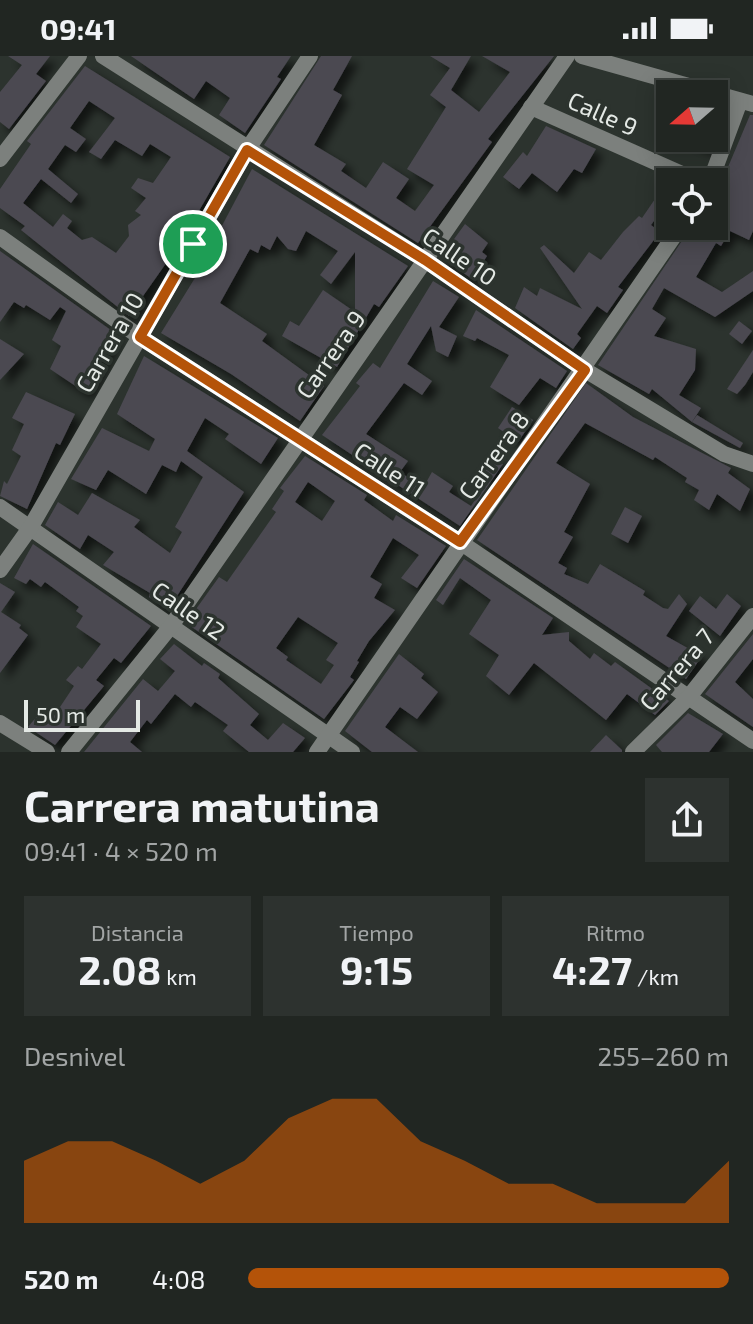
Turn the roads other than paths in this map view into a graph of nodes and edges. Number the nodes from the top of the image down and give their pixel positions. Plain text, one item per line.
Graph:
1 (79, 56) edge
2 (103, 56) edge
3 (310, 56) edge
4 (567, 56) edge
5 (589, 57) edge
6 (746, 102) edge
7 (531, 107) junction
8 (247, 150) junction
9 (0, 159) edge
10 (668, 168) edge
11 (716, 168) edge
12 (0, 237) edge
13 (672, 240) edge
14 (425, 260) junction
15 (140, 337) junction
16 (585, 370) junction
17 (299, 439) junction
18 (753, 464) edge
19 (0, 507) edge
20 (30, 528) junction
21 (460, 542) junction
22 (0, 570) edge
23 (753, 616) edge
24 (171, 626) junction
25 (688, 698) junction
26 (0, 723) edge
27 (331, 737) junction
28 (753, 741) edge
29 (47, 752) edge
30 (69, 752) edge
31 (317, 752) edge
32 (352, 752) edge
33 (633, 752) edge

1 - 9 street
2 - 8 street, Calle 10
3 - 8 street, Carrera 10
4 - 7 street, Carrera 9
5 - 6 street, Calle 9
6 - 11 street
7 - 10 street, Calle 9
7 - 14 street, Carrera 9
8 - 14 street, Calle 10
8 - 15 street, Carrera 10
12 - 15 street, Calle 11
13 - 16 street, Carrera 8
14 - 16 street, Calle 10
14 - 17 street, Carrera 9
15 - 17 street, Calle 11
15 - 20 street, Carrera 10
16 - 18 street, Calle 10
16 - 21 street, Carrera 8
17 - 21 street, Calle 11
17 - 24 street, Carrera 9
19 - 20 street, Calle 12
20 - 22 street, Carrera 10
20 - 24 street, Calle 12
21 - 25 street, Calle 11
21 - 27 street, Carrera 8
23 - 25 street, Carrera 7
24 - 27 street, Calle 12
24 - 30 street, Carrera 9
25 - 28 street, Calle 11
25 - 33 street, Carrera 7
26 - 29 street
27 - 31 street, Carrera 8
27 - 32 street, Calle 12

